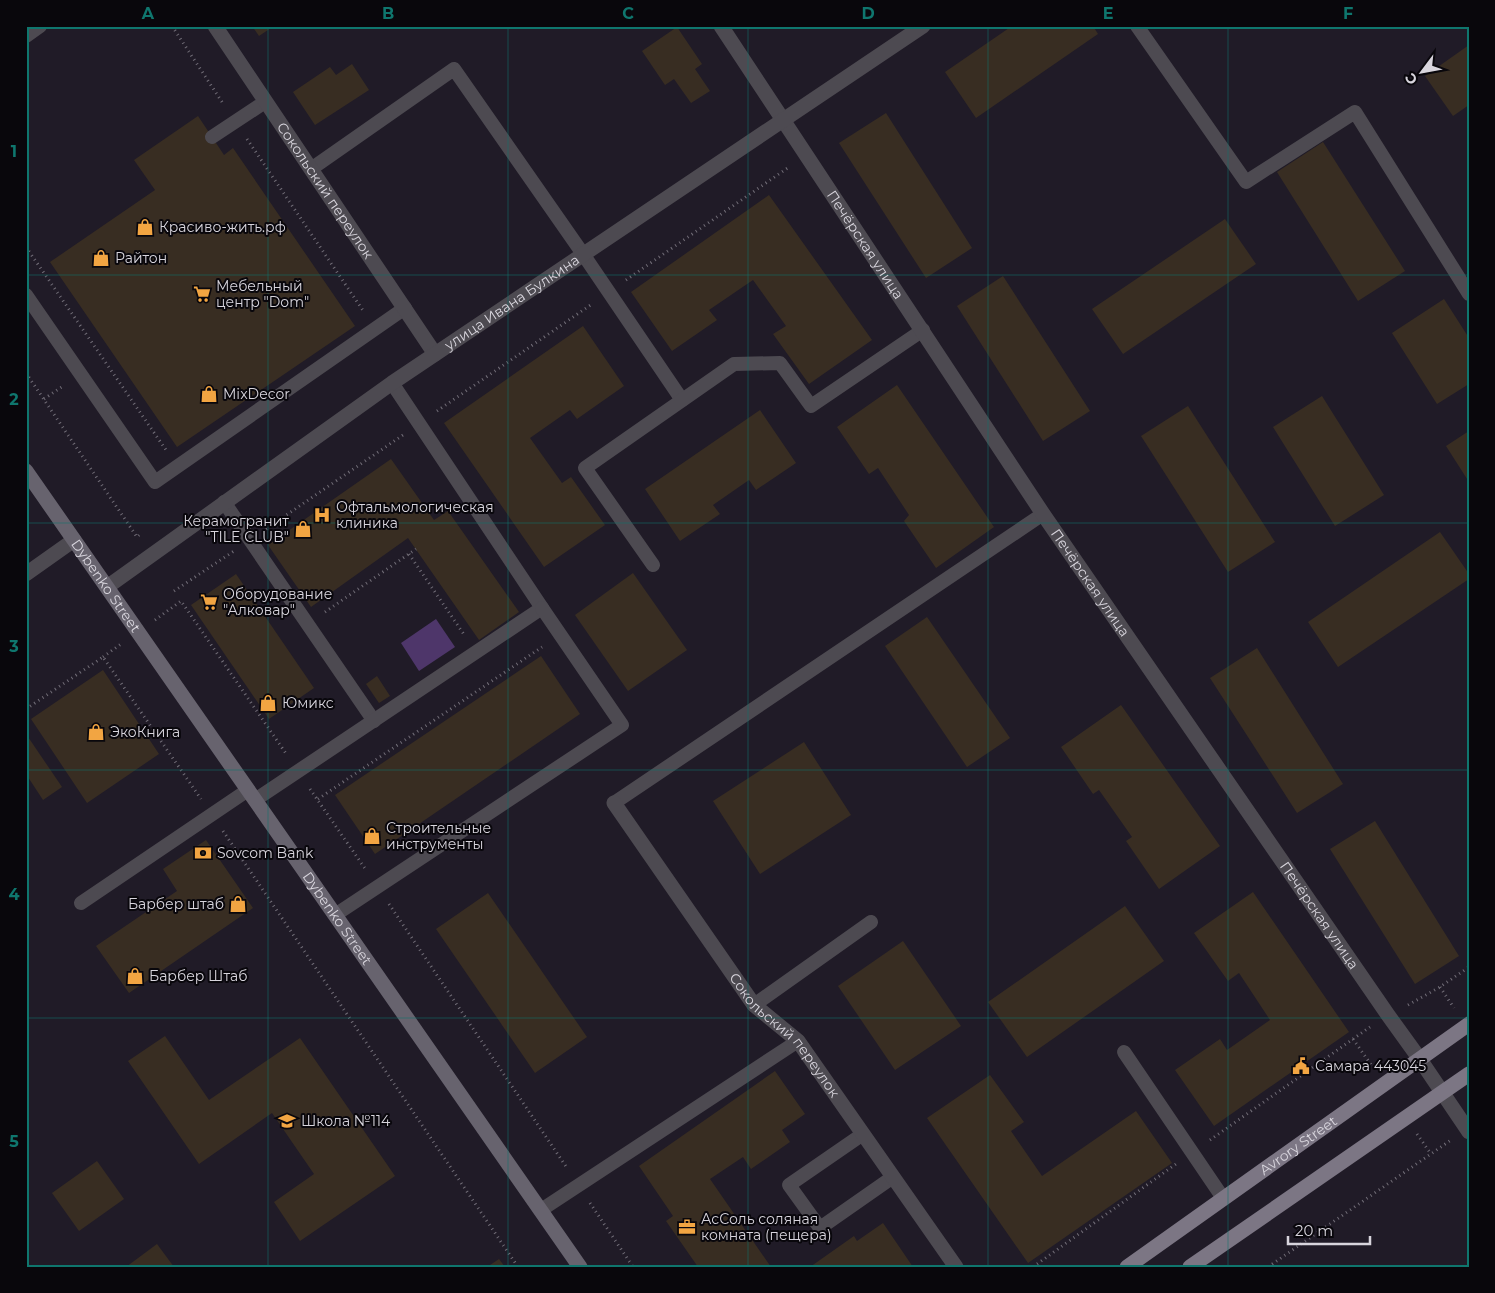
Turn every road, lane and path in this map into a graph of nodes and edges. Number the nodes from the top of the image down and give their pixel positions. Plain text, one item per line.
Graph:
1 (40, 26) edge
2 (172, 26) edge
3 (215, 26) edge
4 (721, 26) edge
5 (923, 26) edge
6 (1137, 26) edge
7 (26, 36) edge
8 (265, 102) junction
9 (236, 121) junction
10 (784, 121) junction
11 (212, 137) dead end
12 (311, 169) junction
13 (26, 247) edge
14 (584, 254) junction
15 (1469, 294) edge
16 (26, 296) edge
17 (405, 308) junction
18 (376, 328) junction
19 (923, 330) junction
20 (435, 354) junction
21 (26, 373) edge
22 (392, 383) junction
23 (682, 400) junction
24 (419, 423) junction
25 (168, 452) dead end
26 (26, 471) edge
27 (224, 502) junction
28 (1043, 514) junction
29 (137, 536) dead end
30 (74, 540) junction
31 (250, 540) junction
32 (416, 549) dead end
33 (409, 554) junction
34 (653, 565) dead end
35 (26, 574) edge
36 (107, 587) junction
37 (174, 591) dead end
38 (181, 601) dead end
39 (542, 608) junction
40 (321, 614) dead end
41 (560, 634) junction
42 (542, 647) junction
43 (476, 652) junction
44 (547, 655) dead end
45 (26, 709) edge
46 (374, 721) junction
47 (298, 771) junction
48 (252, 795) junction
49 (318, 800) junction
50 (614, 804) joint
51 (211, 814) junction
52 (374, 865) dead end
53 (366, 870) junction
54 (377, 886) junction
55 (81, 903) dead end
56 (335, 915) junction
57 (871, 922) dead end
58 (1469, 967) edge
59 (754, 1005) junction
60 (1388, 1015) junction
61 (1469, 1024) edge
62 (798, 1041) junction
63 (1124, 1052) dead end
64 (1420, 1058) junction
65 (1469, 1074) edge
66 (1442, 1094) junction
67 (1468, 1130) edge
68 (863, 1134) junction
69 (1191, 1153) junction
70 (893, 1178) junction
71 (579, 1185) junction
72 (1223, 1198) junction
73 (541, 1210) junction
74 (518, 1267) edge
75 (580, 1267) edge
76 (634, 1267) edge
77 (956, 1267) edge
78 (1033, 1267) edge
79 (1127, 1267) edge
80 (1190, 1267) edge
81 (1268, 1267) edge

1 - 7 lane
2 - 9 path
3 - 8 street, Сокольский переулок
4 - 10 street, Печёрская улица
5 - 10 street, улица Ивана Булкина
6 - 15 lane
8 - 9 lane
8 - 12 street, Сокольский переулок
9 - 11 lane
9 - 18 path
10 - 14 street, улица Ивана Булкина
10 - 19 street, Печёрская улица
12 - 14 lane
12 - 17 street, Сокольский переулок
13 - 25 path
14 - 20 street, улица Ивана Булкина
14 - 23 lane
16 - 18 lane
17 - 18 lane
17 - 20 street, Сокольский переулок
19 - 23 lane
19 - 28 street, Печёрская улица
20 - 22 street, улица Ивана Булкина
21 - 29 path
22 - 24 lane
22 - 27 street, улица Ивана Булкина
23 - 34 lane
24 - 31 path
24 - 39 lane
26 - 30 main road, Dybenko Street
27 - 31 lane
27 - 36 street, улица Ивана Булкина
28 - 50 lane
28 - 60 street, Печёрская улица
30 - 35 street
30 - 36 main road, Dybenko Street
31 - 37 path
31 - 46 lane
32 - 33 path
33 - 40 path
33 - 43 path
36 - 48 main road, Dybenko Street
38 - 47 path
39 - 41 lane
39 - 43 lane
41 - 42 path
41 - 54 lane
42 - 44 path
42 - 49 path
43 - 46 lane
45 - 51 path
46 - 47 lane
47 - 48 lane
47 - 49 path
48 - 51 lane
48 - 56 main road, Dybenko Street
49 - 53 path
50 - 59 street, Сокольский переулок
51 - 55 lane
51 - 74 path
52 - 53 path
53 - 54 path
54 - 56 lane
54 - 71 path
56 - 73 main road, Dybenko Street
57 - 59 lane
58 - 60 path
59 - 62 street, Сокольский переулок
60 - 64 street, Печёрская улица
60 - 69 path
61 - 64 main road, Avrory Street
62 - 68 street, Сокольский переулок
62 - 71 lane
63 - 69 lane
64 - 66 street, Печёрская улица
64 - 72 main road, Avrory Street
65 - 66 main road
66 - 67 street, Печёрская улица
66 - 80 main road
67 - 81 path
68 - 70 street, Сокольский переулок
68 - 70 lane
69 - 72 lane
69 - 78 path
70 - 77 street, Сокольский переулок
71 - 73 lane
71 - 76 path
72 - 79 main road, Avrory Street
73 - 75 main road, Dybenko Street

